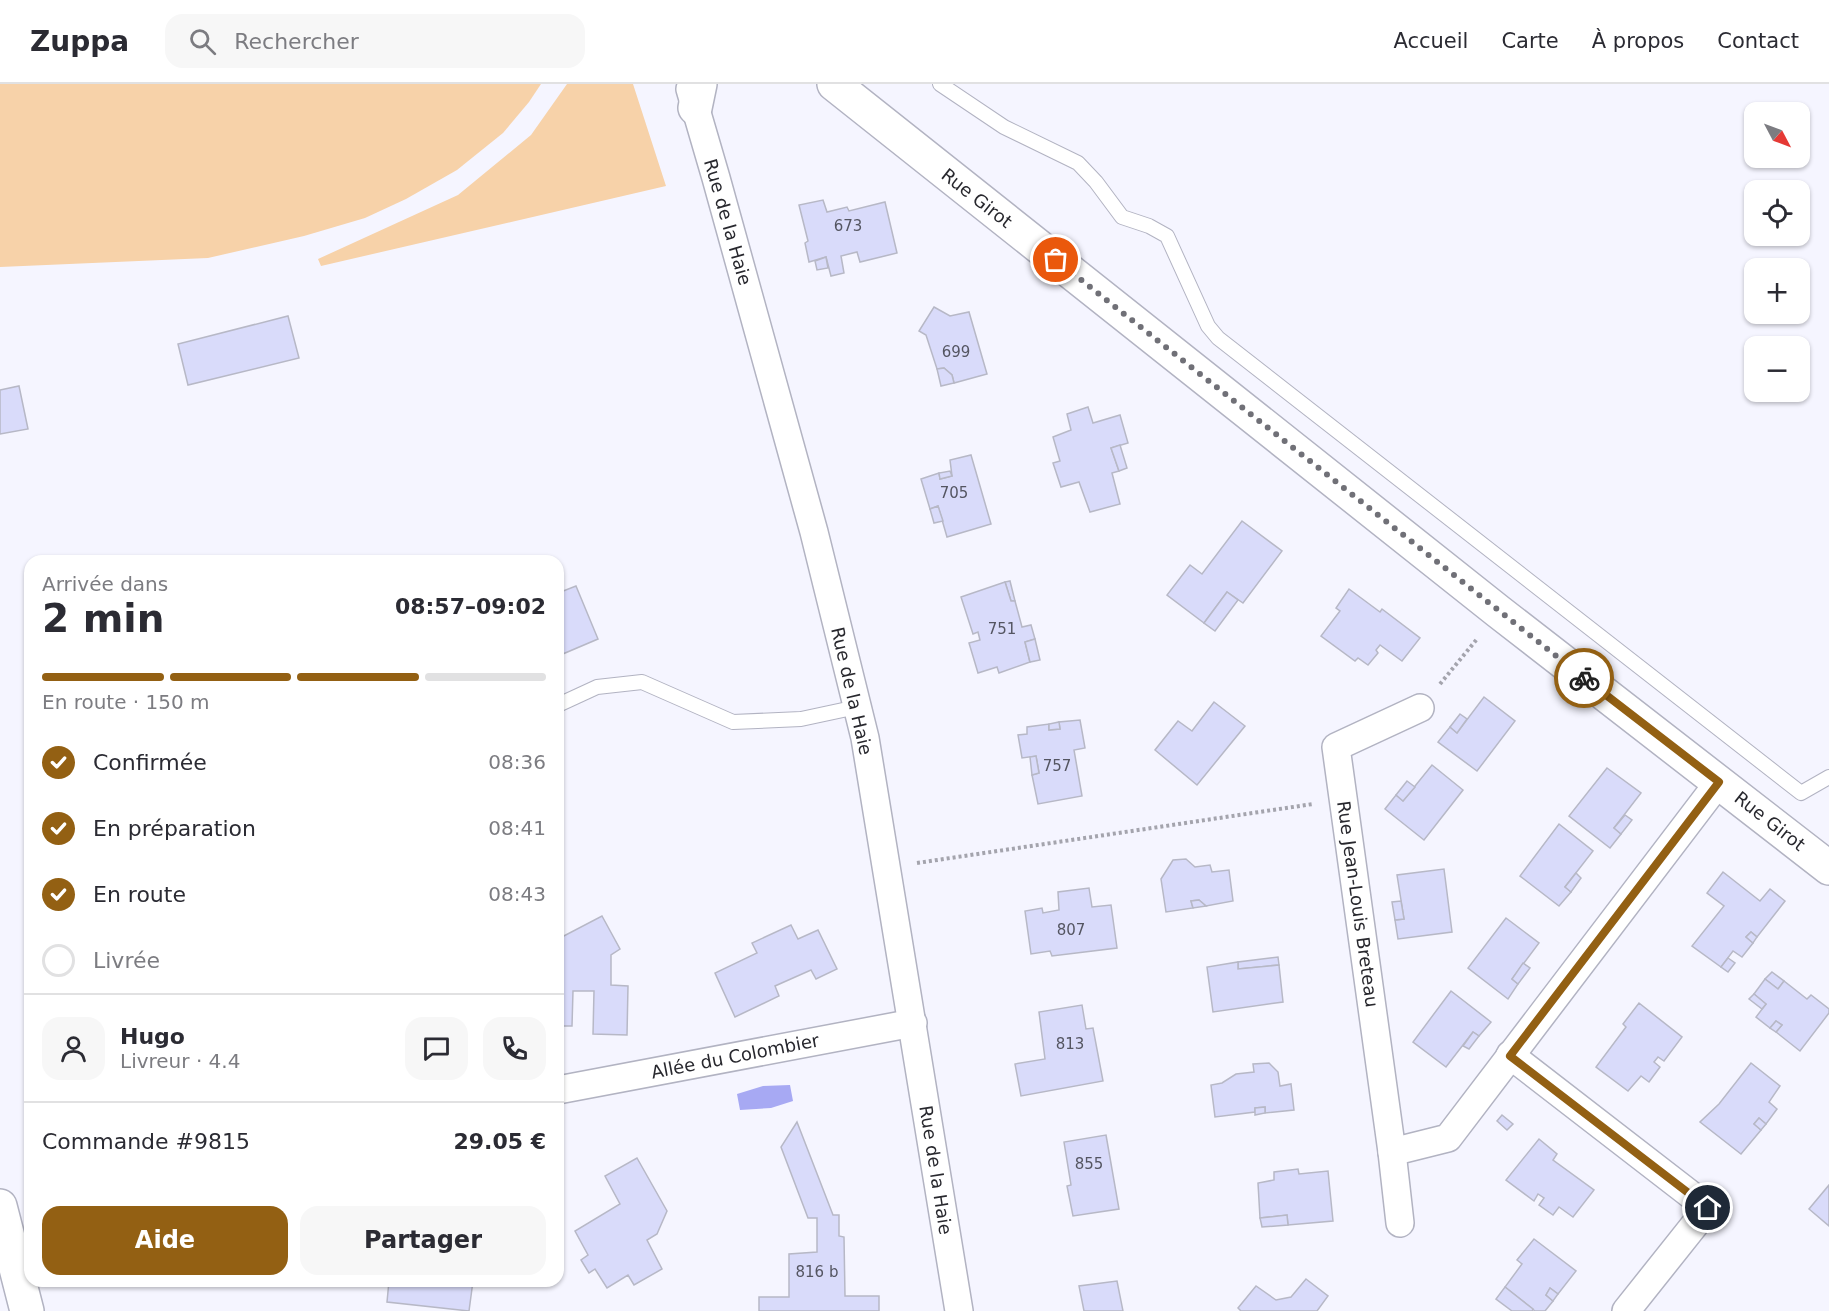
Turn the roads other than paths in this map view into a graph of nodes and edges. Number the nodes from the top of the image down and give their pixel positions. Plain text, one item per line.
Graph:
1 (834, 84) edge
2 (940, 84) edge
3 (694, 92) edge
4 (564, 702) edge
5 (857, 707) junction
6 (1420, 708) road end
7 (1829, 777) edge
8 (1719, 782) junction
9 (1829, 868) edge
10 (913, 1023) junction
11 (1510, 1056) junction
12 (564, 1089) edge
13 (1392, 1152) junction
14 (0, 1206) edge
15 (1400, 1223) dead end
16 (27, 1311) edge
17 (959, 1311) edge
18 (1626, 1311) edge

1 - 8 street, Rue Girot
2 - 7 lane
3 - 5 street, Rue de la Haie
4 - 5 lane
5 - 10 street, Rue de la Haie
6 - 13 street, Rue Jean-Louis Breteau
8 - 9 street, Rue Girot
8 - 11 street
10 - 12 street, Allée du Colombier
10 - 17 street, Rue de la Haie
11 - 13 street
11 - 18 street
13 - 15 street, Rue Jean-Louis Breteau
14 - 16 street

